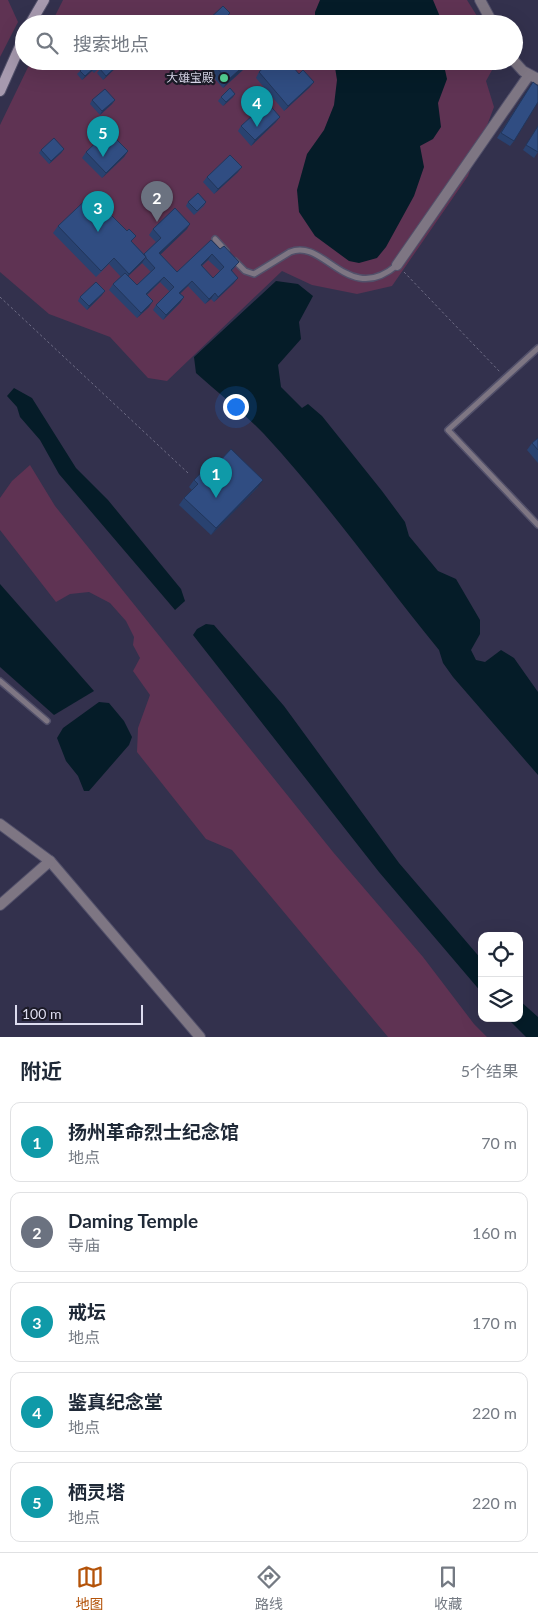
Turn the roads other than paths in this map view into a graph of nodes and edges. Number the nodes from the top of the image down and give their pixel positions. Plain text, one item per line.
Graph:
1 (44, 0) edge
2 (480, 0) edge
3 (35, 15) edge
4 (489, 15) edge
5 (15, 57) edge
6 (523, 69) edge
7 (533, 77) edge
8 (0, 91) edge
9 (214, 239) dead end
10 (397, 265) joint
11 (538, 348) edge
12 (538, 526) edge
13 (0, 681) edge
14 (47, 720) dead end
15 (0, 824) edge
16 (50, 860) junction
17 (0, 905) edge
18 (200, 1037) edge

1 - 3 street
2 - 4 street
5 - 8 street
6 - 7 street
7 - 10 street
9 - 10 lane
11 - 12 lane
13 - 14 lane
15 - 16 street
16 - 17 street
16 - 18 street

